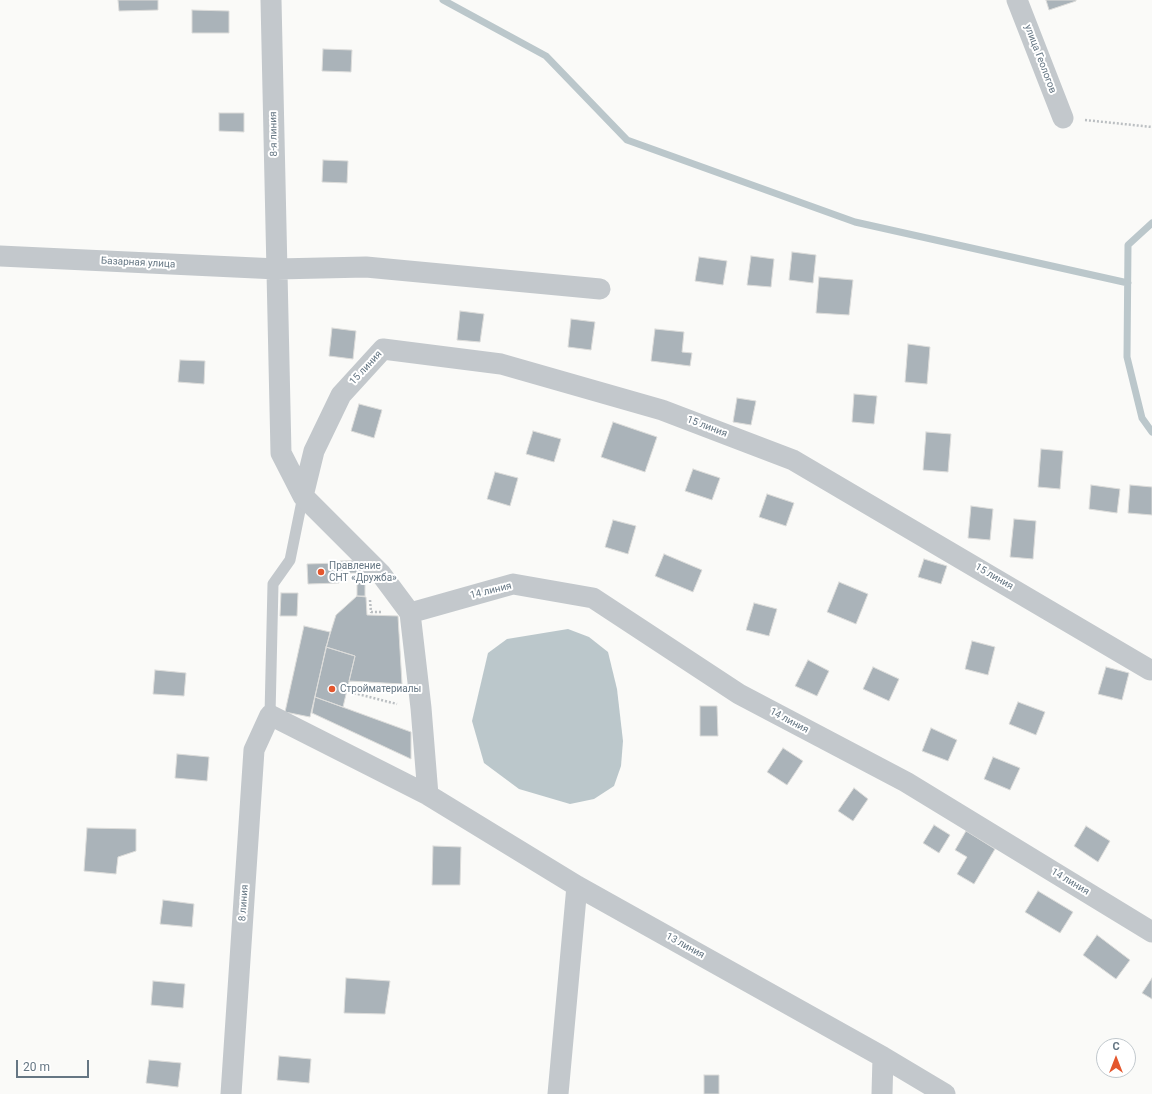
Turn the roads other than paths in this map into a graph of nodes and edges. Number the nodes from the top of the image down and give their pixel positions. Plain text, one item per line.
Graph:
1 (271, 0) edge
2 (1017, 0) edge
3 (1062, 118) road end
4 (0, 256) edge
5 (276, 269) junction
6 (600, 289) dead end
7 (303, 496) junction
8 (410, 613) junction
9 (1150, 670) dead end
10 (270, 714) junction
11 (428, 794) junction
12 (577, 886) junction
13 (1152, 932) edge
14 (883, 1057) junction
15 (231, 1094) edge
16 (558, 1094) edge
17 (882, 1094) edge
18 (945, 1094) edge

1 - 5 street, 8-я линия
2 - 3 street, улица Геологов
4 - 5 street, Базарная улица
5 - 6 street, Базарная улица
5 - 7 street, 8-я линия
7 - 8 street, 8-я линия
7 - 9 street, 15 линия
7 - 10 lane
8 - 11 street
8 - 13 street, 14 линия
10 - 11 street, 13 линия
10 - 15 street, 8 линия
11 - 12 street, 13 линия
12 - 14 street, 13 линия
12 - 16 street
14 - 17 street
14 - 18 street, 13 линия

